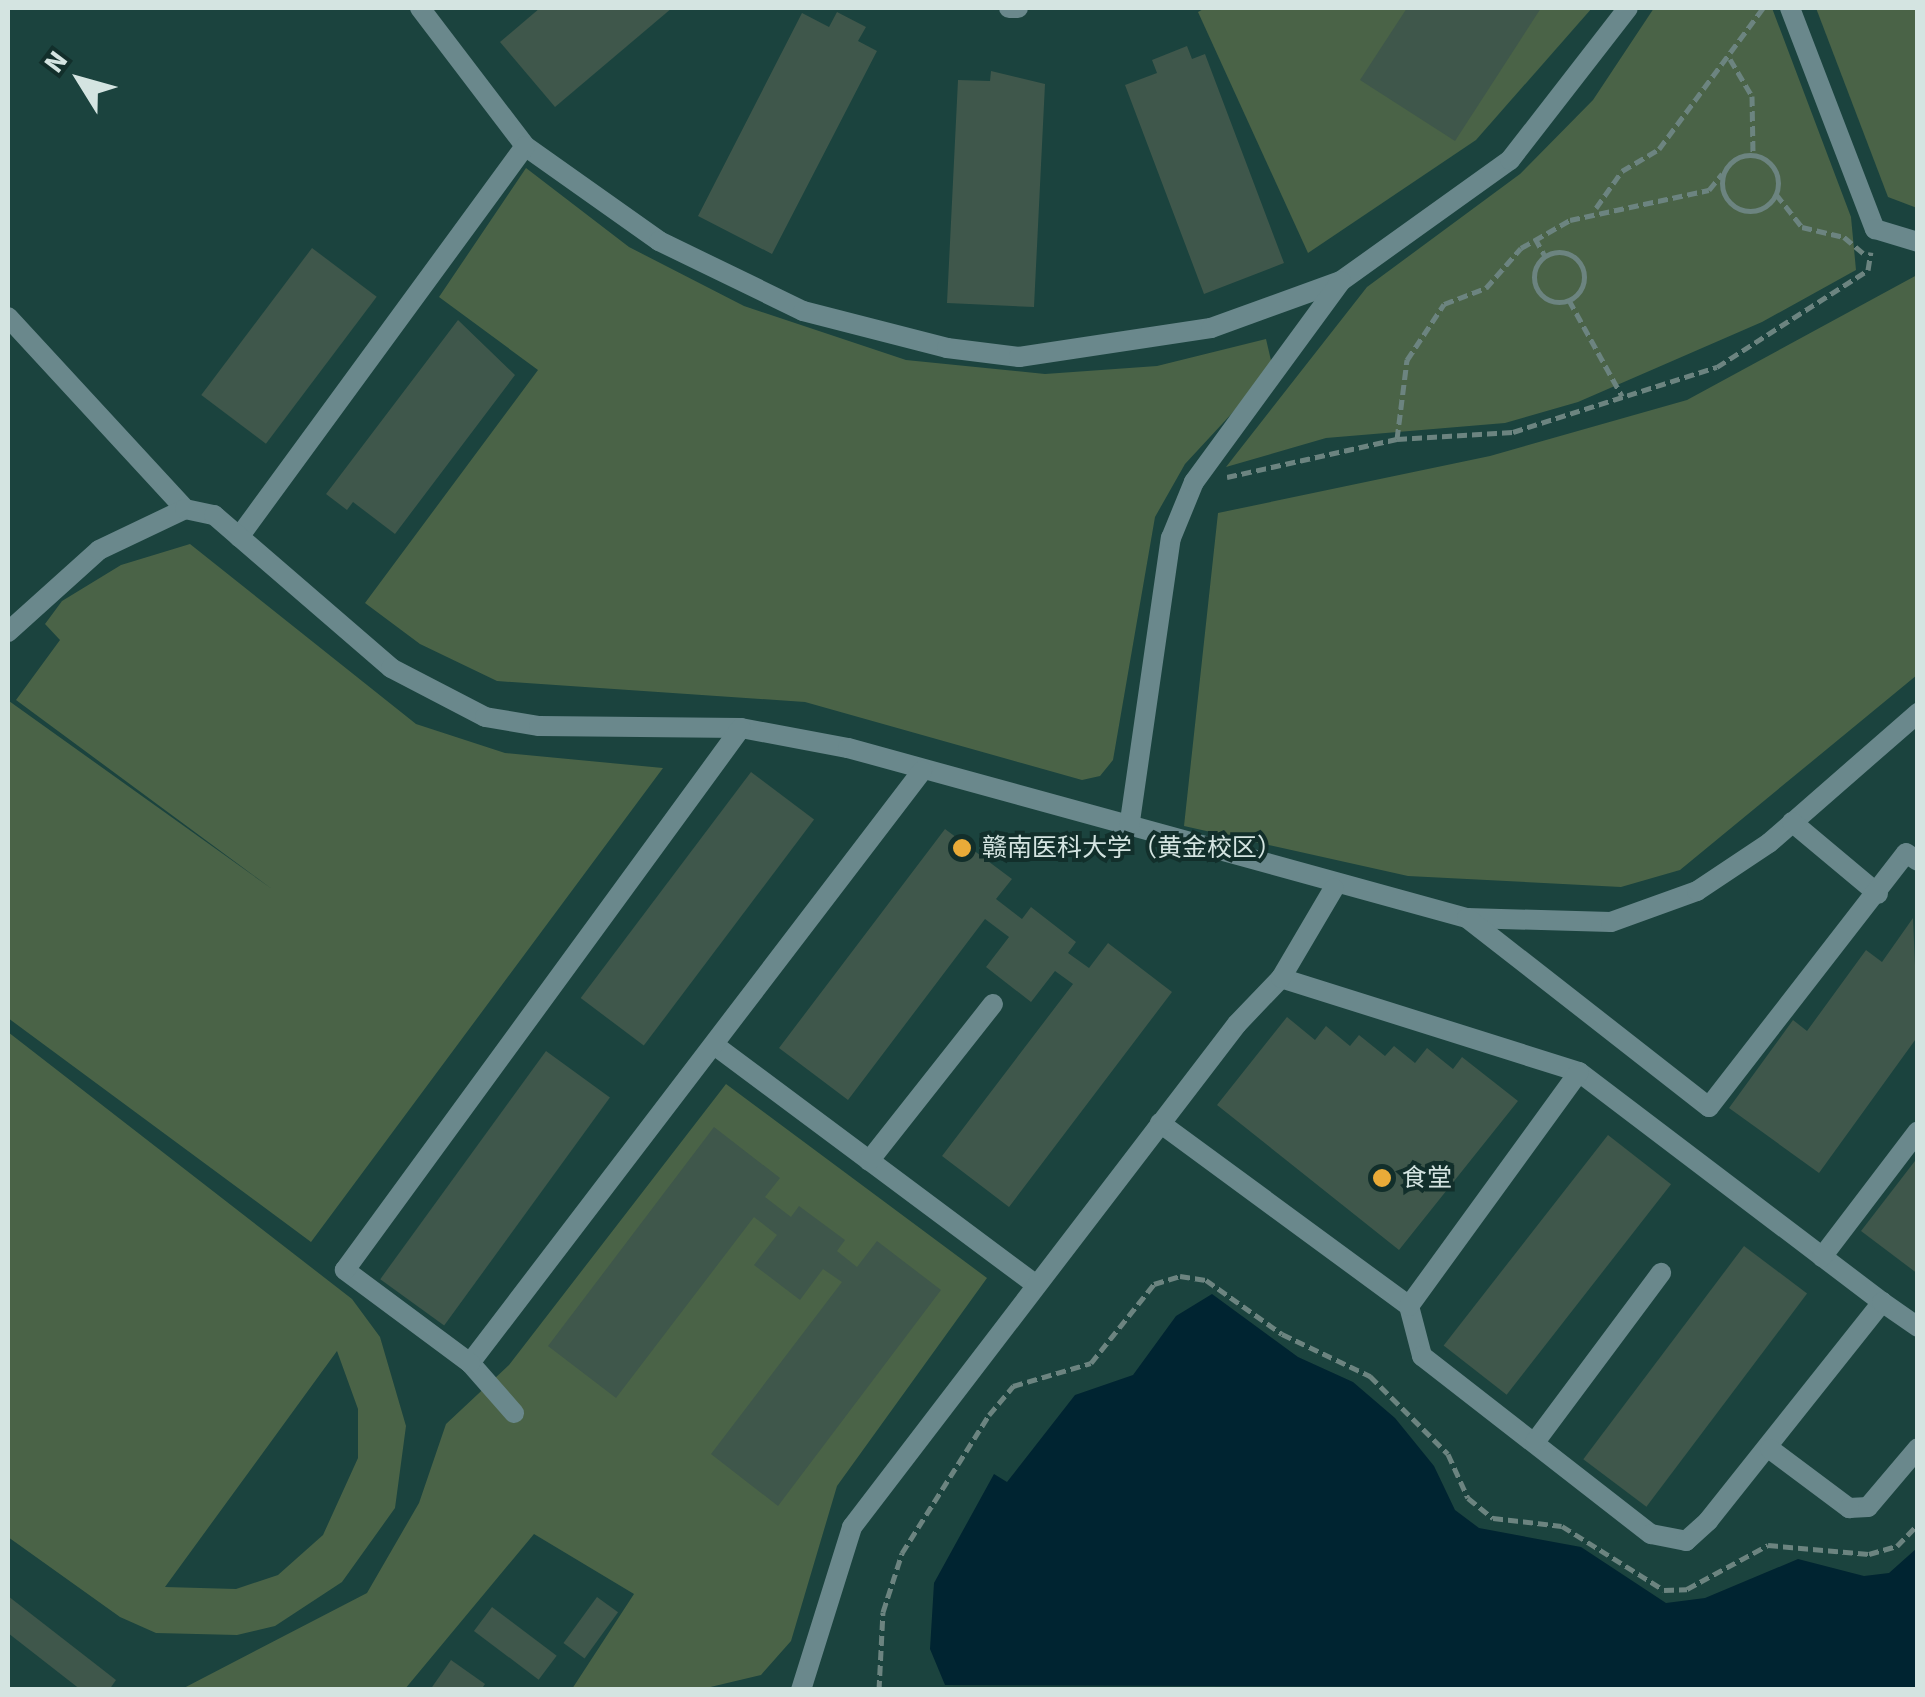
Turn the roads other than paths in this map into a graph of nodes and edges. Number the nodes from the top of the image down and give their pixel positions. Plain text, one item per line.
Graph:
1 (420, 8) edge
2 (1009, 8) edge
3 (1018, 8) edge
4 (1628, 8) edge
5 (1790, 8) edge
6 (526, 146) junction
7 (1918, 242) edge
8 (1340, 281) junction
9 (8, 317) edge
10 (185, 509) junction
11 (240, 537) junction
12 (8, 632) edge
13 (1918, 712) edge
14 (742, 728) junction
15 (922, 771) junction
16 (1792, 822) junction
17 (1129, 828) junction
18 (1918, 861) edge
19 (1334, 888) junction
20 (1878, 894) junction
21 (1467, 918) junction
22 (1281, 978) junction
23 (993, 1004) dead end
24 (717, 1046) junction
25 (1579, 1072) junction
26 (1160, 1123) junction
27 (1918, 1131) edge
28 (869, 1161) junction
29 (1822, 1257) junction
30 (1661, 1274) dead end
31 (1035, 1284) junction
32 (1882, 1302) junction
33 (1410, 1306) junction
34 (1918, 1328) edge
35 (470, 1362) junction
36 (514, 1414) dead end
37 (1534, 1442) junction
38 (1918, 1448) edge
39 (1770, 1449) junction
40 (801, 1690) edge

1 - 6 street
2 - 3 street
4 - 8 street
5 - 7 street
6 - 8 street
6 - 11 street
8 - 17 street
9 - 10 street
10 - 11 street
10 - 12 street
11 - 14 street
13 - 16 street
14 - 15 street
14 - 35 street
15 - 17 street
15 - 24 street
16 - 20 street
16 - 21 street
17 - 19 street
18 - 20 street
19 - 21 street
19 - 22 street
20 - 21 street
22 - 25 street
22 - 26 street
23 - 28 street
24 - 28 street
24 - 35 street
25 - 29 street
25 - 33 street
26 - 31 street
26 - 33 street
27 - 29 street
28 - 31 street
29 - 32 street
30 - 37 street
31 - 40 street
32 - 34 street
32 - 39 street
33 - 37 street
35 - 36 street
37 - 39 street
38 - 39 street

